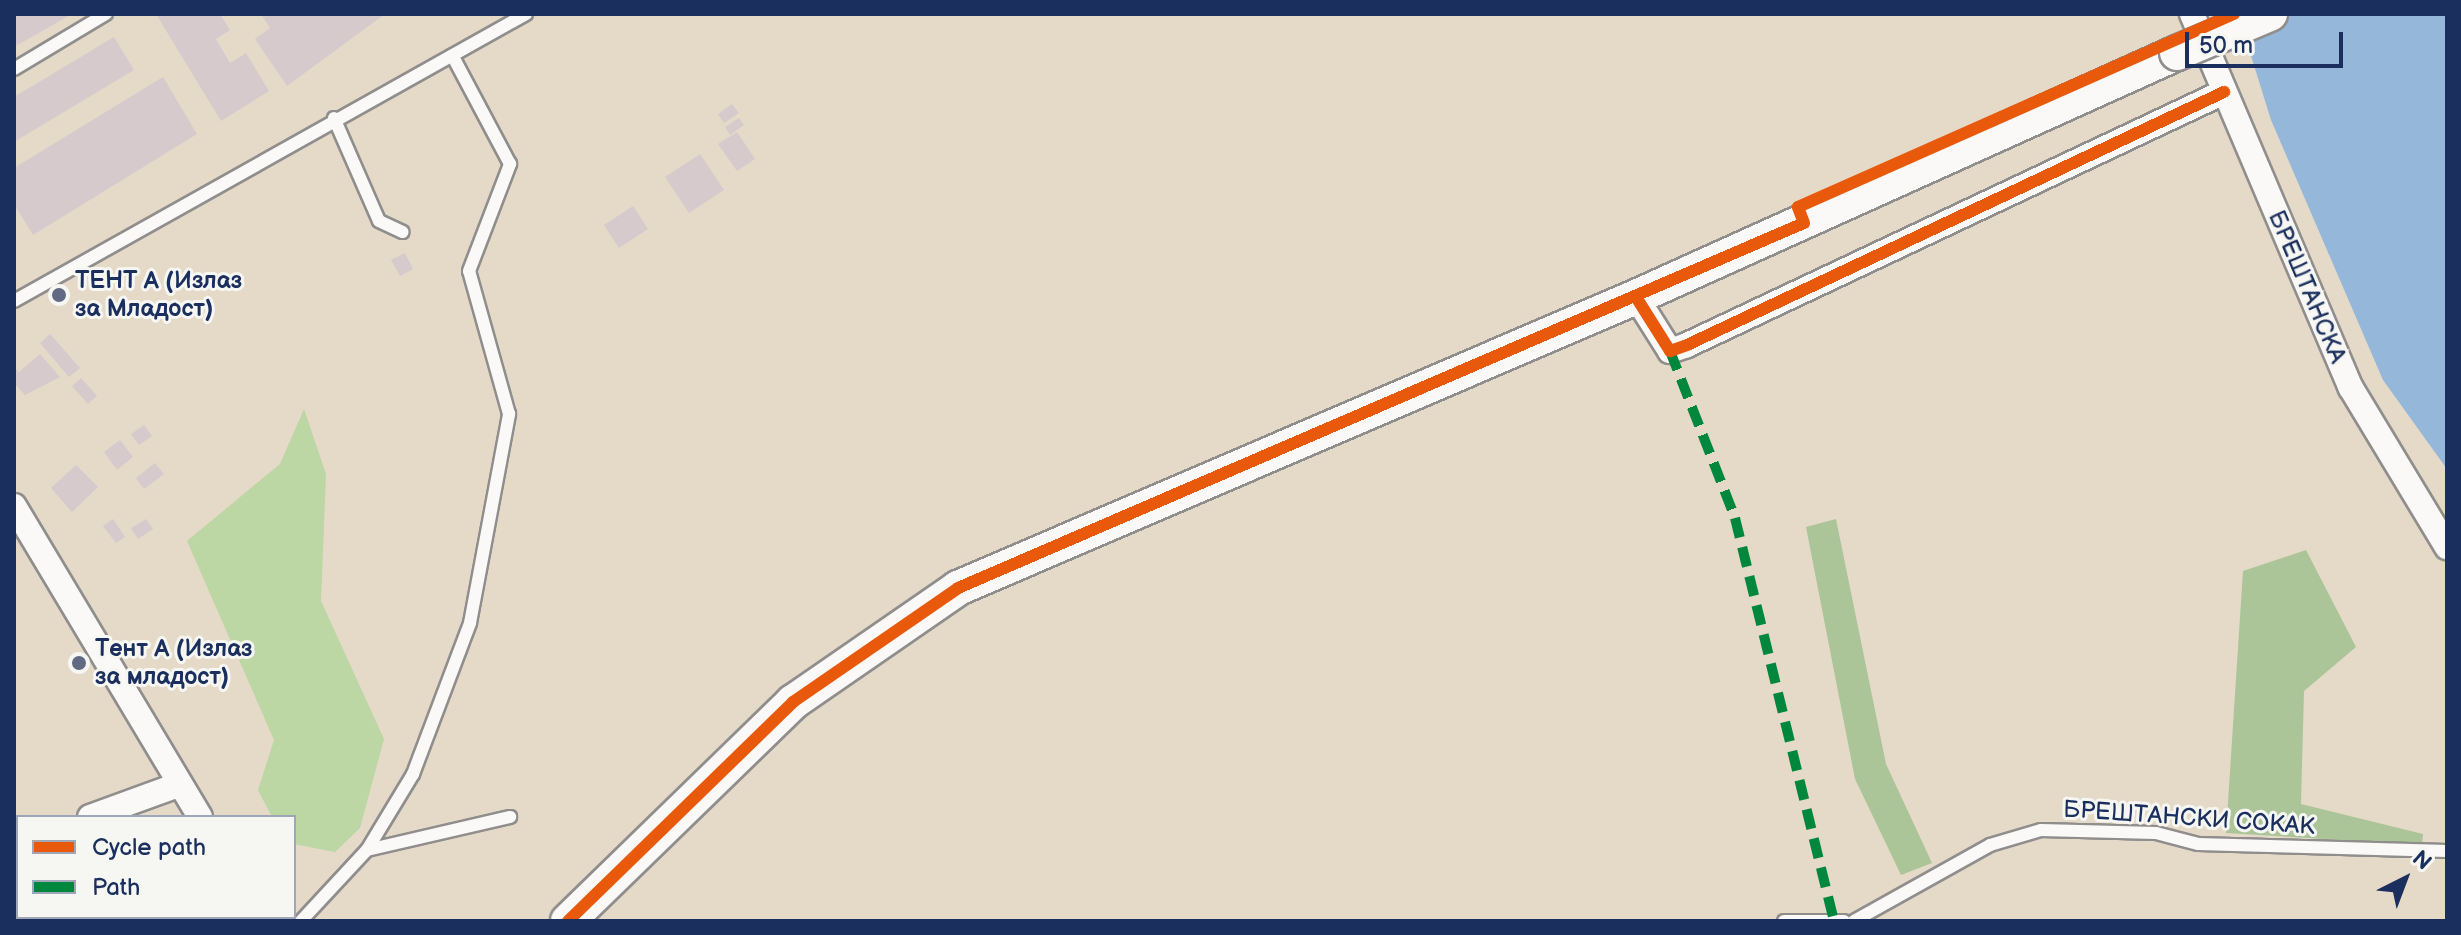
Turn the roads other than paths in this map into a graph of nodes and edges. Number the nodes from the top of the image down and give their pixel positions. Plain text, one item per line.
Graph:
1 (106, 14) edge
2 (526, 14) edge
3 (2192, 14) edge
4 (2270, 14) edge
5 (452, 55) junction
6 (14, 69) edge
7 (2224, 92) junction
8 (334, 118) junction
9 (403, 232) dead end
10 (1636, 297) junction
11 (14, 301) edge
12 (14, 506) edge
13 (2447, 547) edge
14 (178, 785) junction
15 (96, 815) edge
16 (199, 815) edge
17 (510, 817) dead end
18 (367, 850) junction
19 (2447, 851) edge
20 (638, 857) junction
21 (1839, 920) edge
22 (301, 921) edge
23 (568, 921) edge
24 (597, 921) edge
25 (1784, 921) edge
26 (1854, 921) edge

1 - 6 lane
2 - 5 lane
3 - 7 street, БРЕШТАНСКА
4 - 10 main road, bridge
5 - 8 lane
5 - 18 lane
7 - 10 street
7 - 13 street, БРЕШТАНСКА
8 - 9 lane
8 - 11 lane
10 - 20 main road
12 - 14 street
14 - 15 street
14 - 16 street
17 - 18 lane
18 - 22 lane
19 - 26 lane, БРЕШТАНСКИ СОКАК
20 - 23 main road
20 - 24 main road
21 - 25 lane

